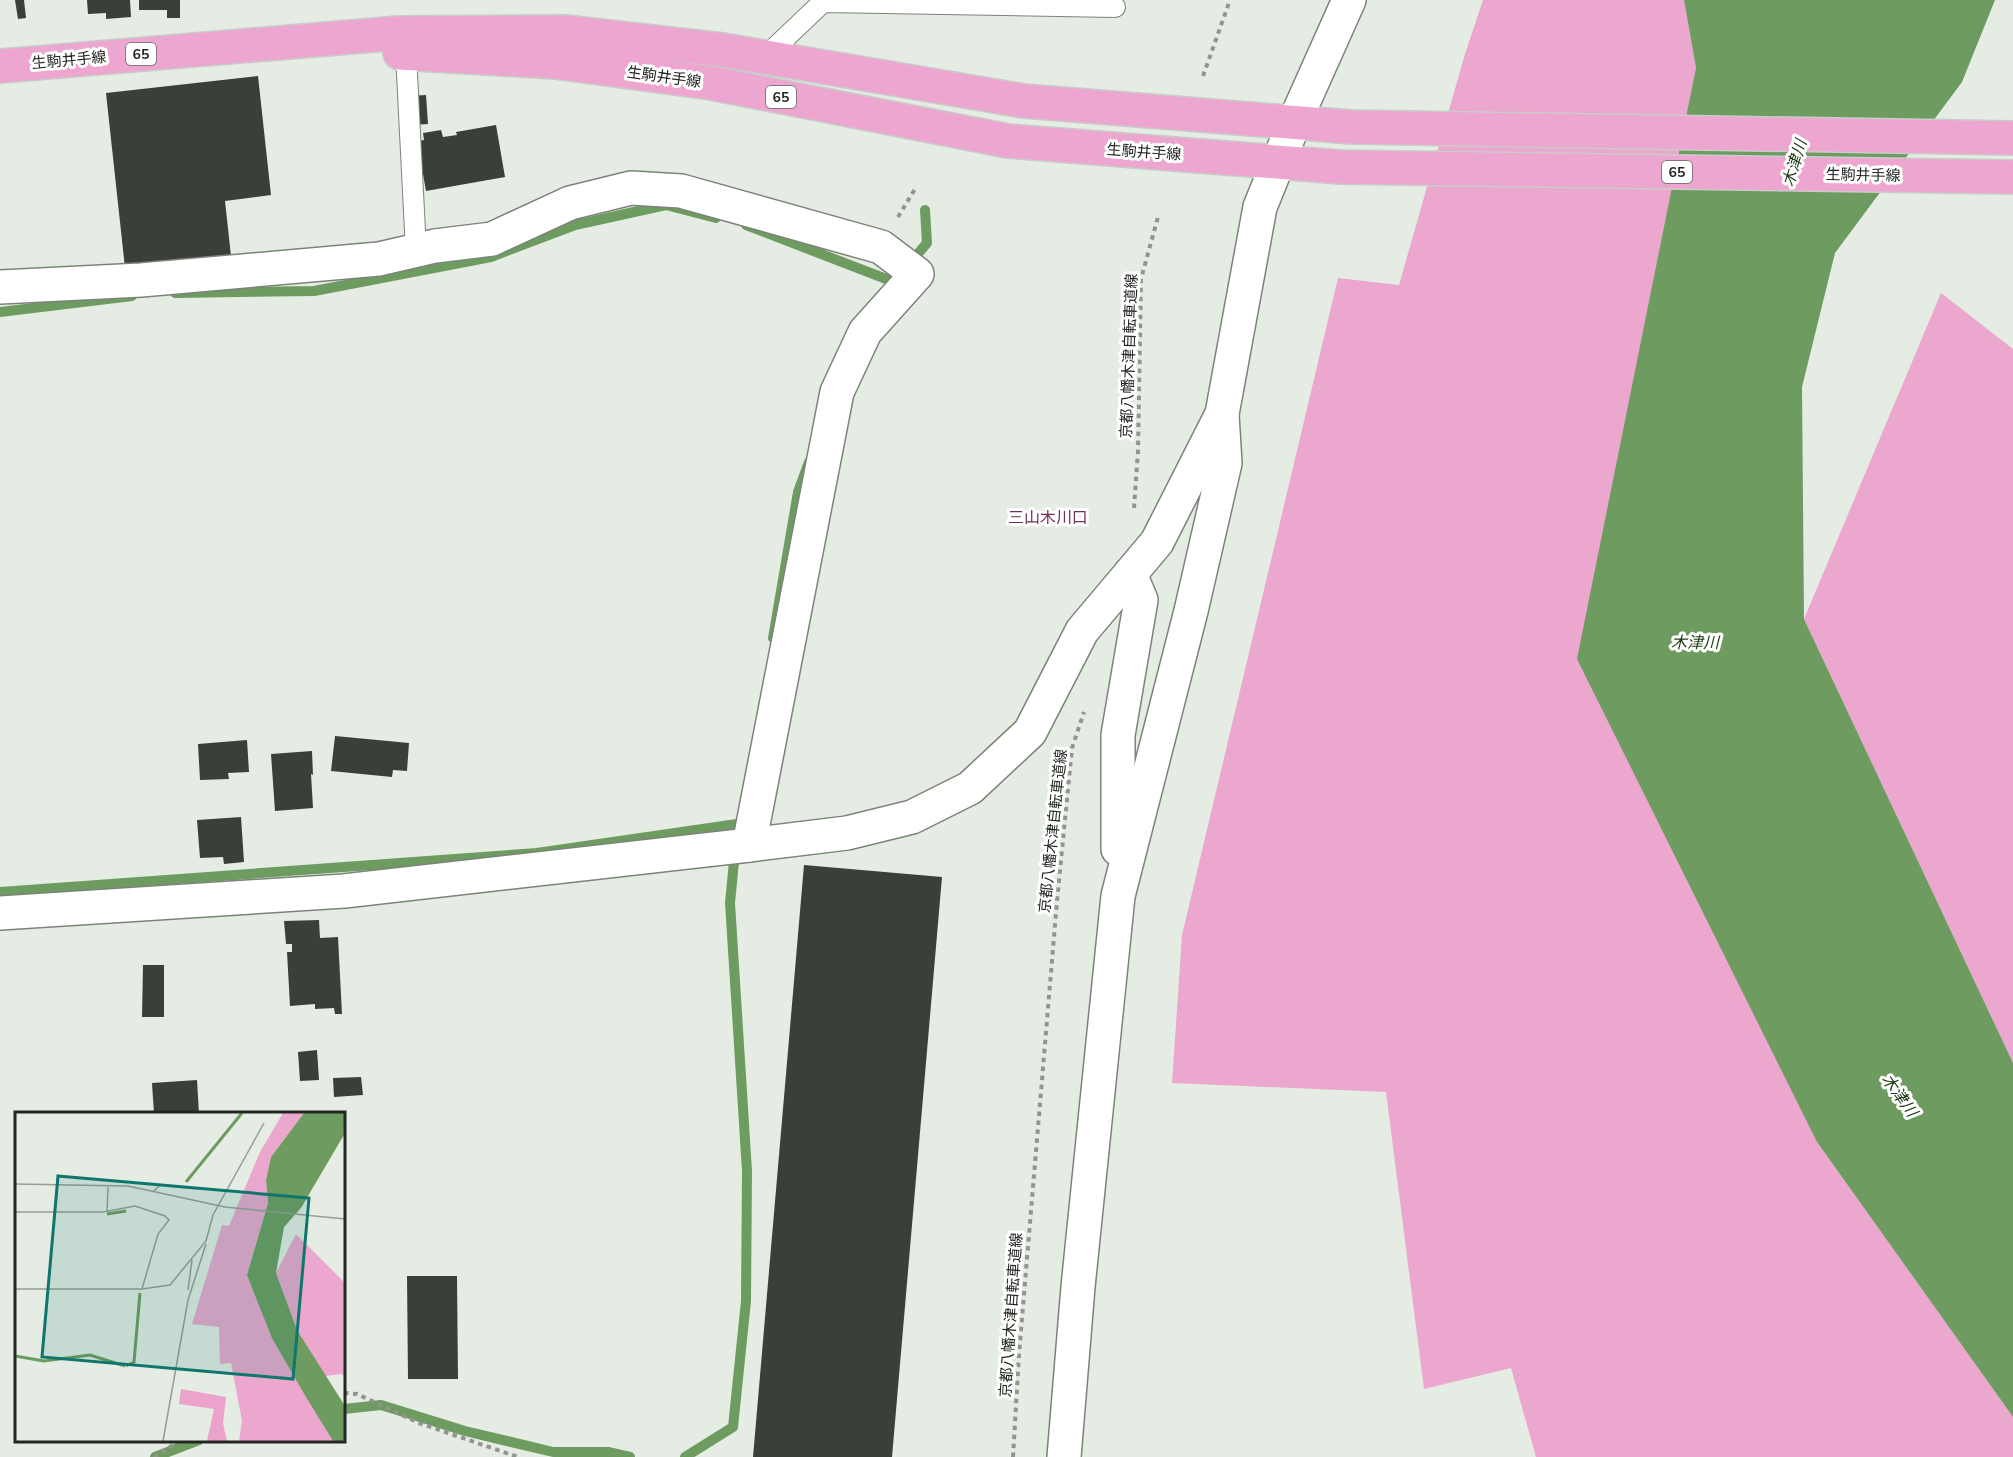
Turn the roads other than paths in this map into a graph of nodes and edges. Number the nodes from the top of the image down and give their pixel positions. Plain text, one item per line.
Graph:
1 (1349, 0) edge
2 (1115, 7) dead end
3 (282, 43) junction
4 (406, 54) junction
5 (764, 58) junction
6 (0, 66) edge
7 (1294, 123) junction
8 (2013, 138) edge
9 (1278, 162) junction
10 (2013, 177) edge
11 (416, 251) junction
12 (0, 287) edge
13 (1222, 414) junction
14 (1130, 574) junction
15 (749, 845) junction
16 (1118, 896) junction
17 (0, 913) edge
18 (1064, 1457) edge

1 - 7 street
2 - 5 lane
3 - 4 main road, 生駒井手線 / 65
3 - 5 main road, 生駒井手線 / 65
3 - 6 main road, 生駒井手線 / 65
4 - 9 main road, 生駒井手線 / 65
4 - 11 lane
5 - 7 main road, 生駒井手線 / 65
7 - 8 main road, 生駒井手線 / 65
7 - 9 street
9 - 10 main road, 生駒井手線 / 65
9 - 13 street
11 - 12 street
11 - 15 street
13 - 14 street
13 - 16 street
14 - 15 street
14 - 16 street
15 - 17 street
16 - 18 street

